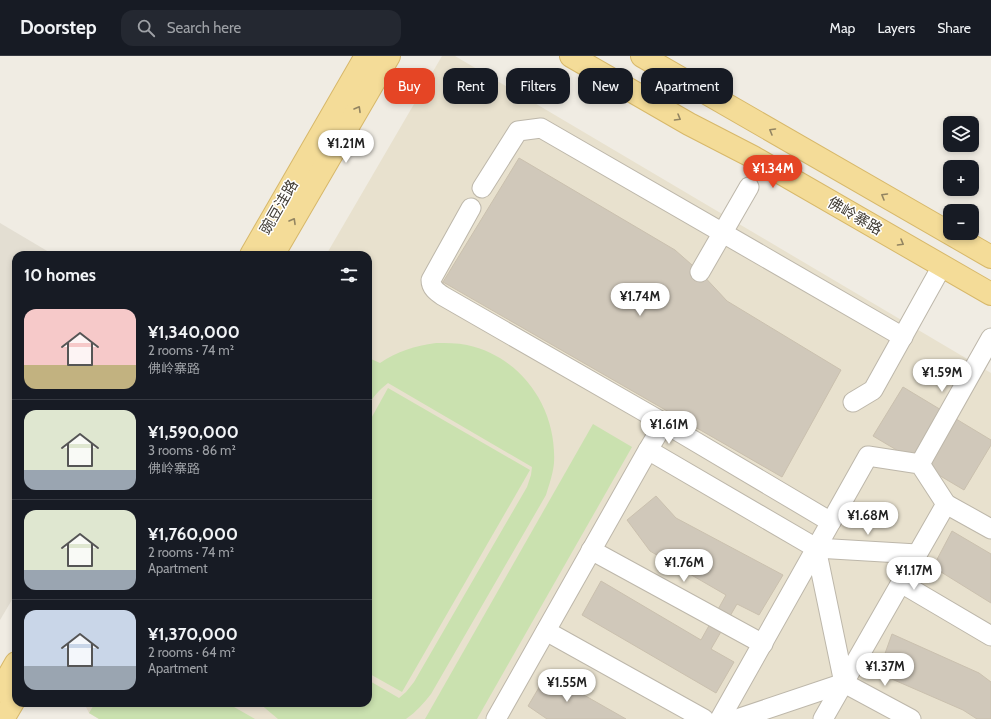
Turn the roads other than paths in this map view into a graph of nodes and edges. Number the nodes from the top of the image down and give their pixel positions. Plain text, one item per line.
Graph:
1 (366, 56) edge
2 (389, 56) edge
3 (571, 56) edge
4 (642, 56) edge
5 (749, 187) dead end
6 (482, 188) dead end
7 (471, 208) dead end
8 (723, 233) junction
9 (253, 251) edge
10 (275, 251) edge
11 (991, 257) edge
12 (942, 266) junction
13 (700, 272) dead end
14 (991, 294) edge
15 (903, 337) junction
16 (991, 338) edge
17 (854, 402) dead end
18 (664, 423) junction
19 (648, 450) junction
20 (920, 464) junction
21 (946, 504) junction
22 (831, 522) junction
23 (991, 530) edge
24 (816, 548) junction
25 (591, 550) junction
26 (917, 554) junction
27 (901, 583) junction
28 (546, 631) junction
29 (991, 636) edge
30 (762, 644) junction
31 (12, 670) edge
32 (844, 682) junction
33 (0, 691) edge
34 (499, 718) edge
35 (704, 719) edge
36 (720, 719) edge
37 (736, 719) edge
38 (823, 719) edge
39 (911, 719) edge

1 - 9 main road, 豌豆洼路
10 -> 2 main road, 豌豆洼路
3 -> 12 main road, 佛岭寨路
11 -> 4 main road
5 - 8 street
6 - 8 street
7 - 18 street
8 - 13 street
8 - 15 street
12 - 14 main road, 佛岭寨路
12 - 15 street
15 - 17 street
16 - 20 street
18 - 19 street
18 - 22 street
19 - 24 street
19 - 25 street
20 - 21 street
20 - 22 street
21 - 23 street
21 - 26 street
22 - 24 street
24 - 26 street
24 - 30 street
24 - 32 street
25 - 28 street
25 - 30 street
26 - 27 street
27 - 29 street
27 - 32 street
28 - 34 street
28 - 35 street
30 - 36 street
31 - 33 main road
32 - 37 street
32 - 38 street
32 - 39 street

